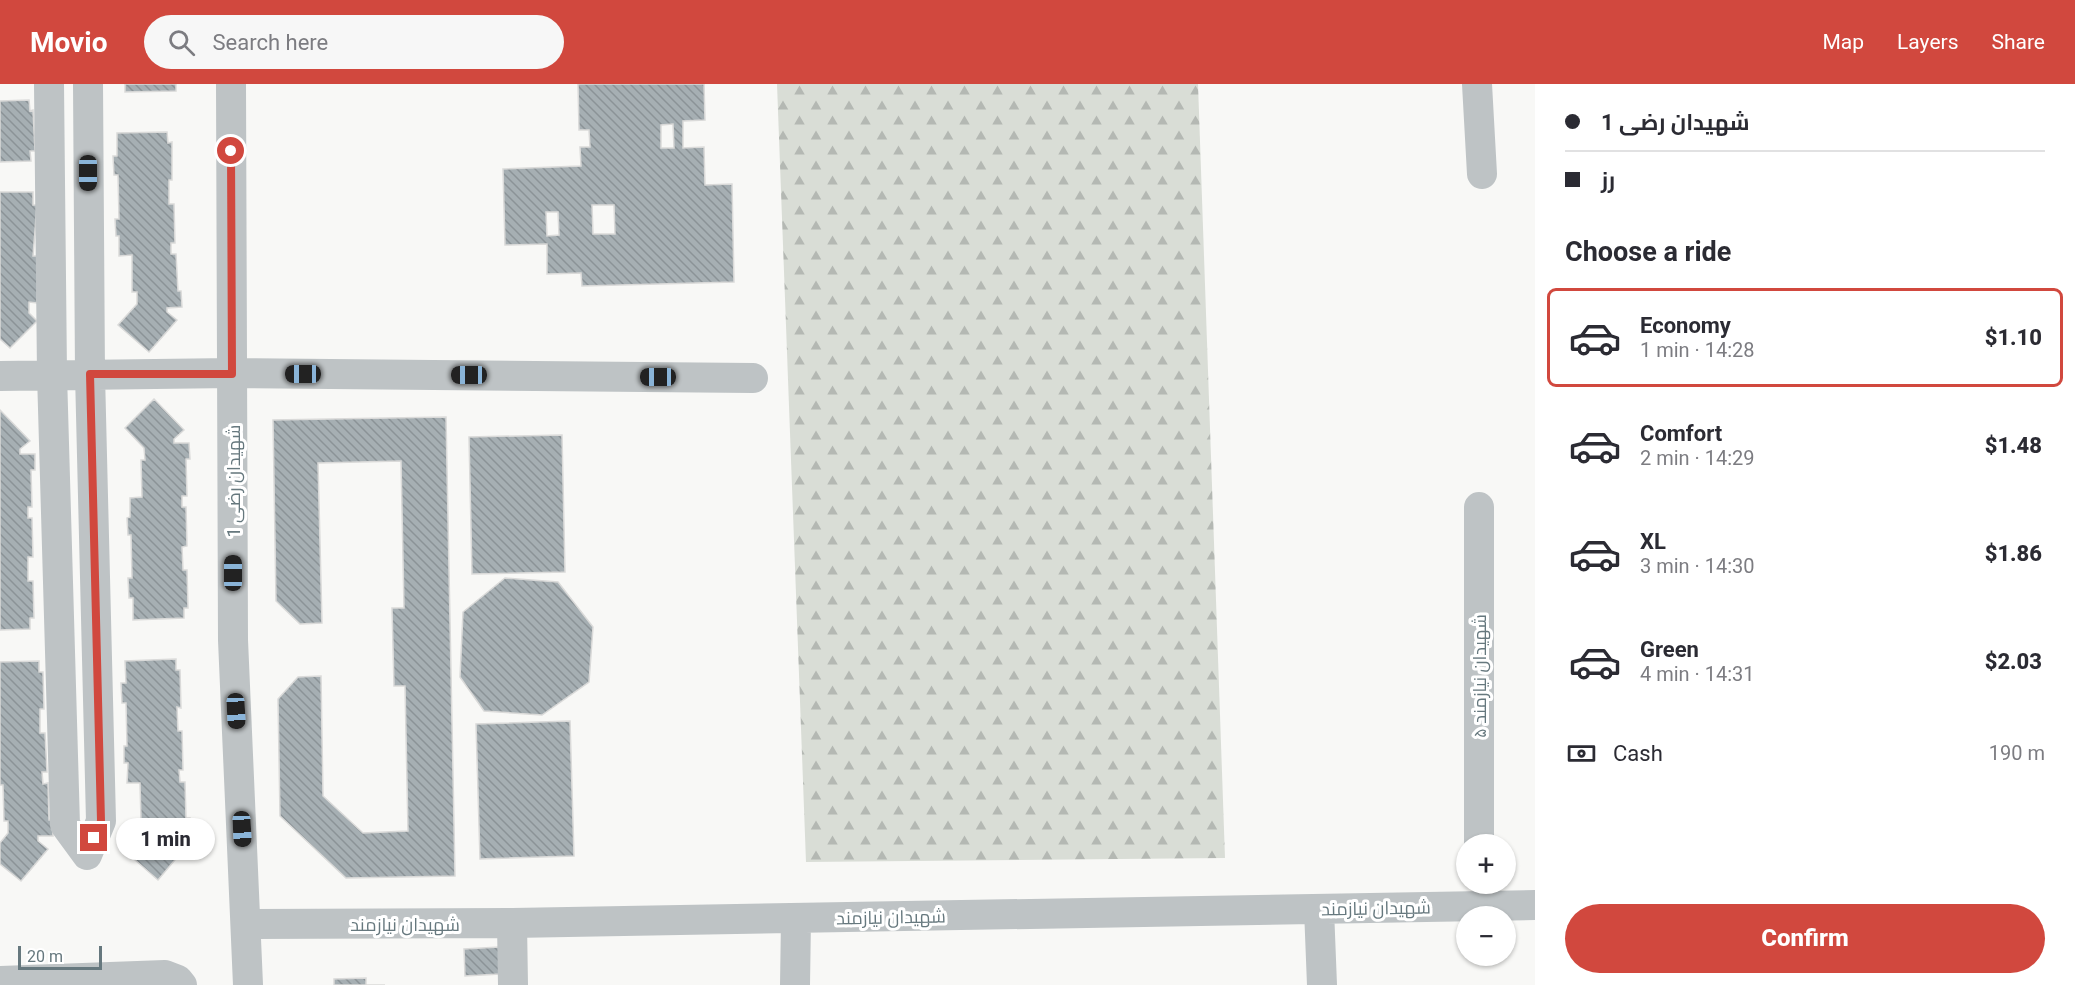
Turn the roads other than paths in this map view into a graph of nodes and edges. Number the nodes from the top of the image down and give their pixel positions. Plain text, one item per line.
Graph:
1 (49, 84) edge
2 (88, 84) edge
3 (231, 84) edge
4 (1477, 84) edge
5 (1482, 174) dead end
6 (52, 374) junction
7 (90, 374) junction
8 (232, 374) junction
9 (0, 376) edge
10 (753, 378) dead end
11 (1479, 507) dead end
12 (1479, 834) edge
13 (1479, 895) edge
14 (1535, 905) edge
15 (1319, 909) junction
16 (796, 919) junction
17 (512, 923) junction
18 (246, 924) junction
19 (0, 981) edge
20 (38, 983) edge
21 (182, 985) edge
22 (248, 985) edge
23 (513, 985) edge
24 (795, 985) edge
25 (1322, 985) edge

1 - 6 street
2 - 7 street
3 - 8 street, شهیدان رضی 1
4 - 5 street
6 - 7 street
6 - 7 street
6 - 9 street
7 - 8 street
8 - 10 street
8 - 18 street, شهیدان رضی 1
11 - 12 street, شهیدان نیازمند ۵
13 - 14 street, شهیدان نیازمند
13 - 15 street, شهیدان نیازمند
15 - 16 street, شهیدان نیازمند
15 - 25 street
16 - 17 street, شهیدان نیازمند
16 - 24 street
17 - 18 street, شهیدان نیازمند
17 - 23 street
18 - 22 street, شهیدان رضی 1
19 - 20 street
20 - 21 street

